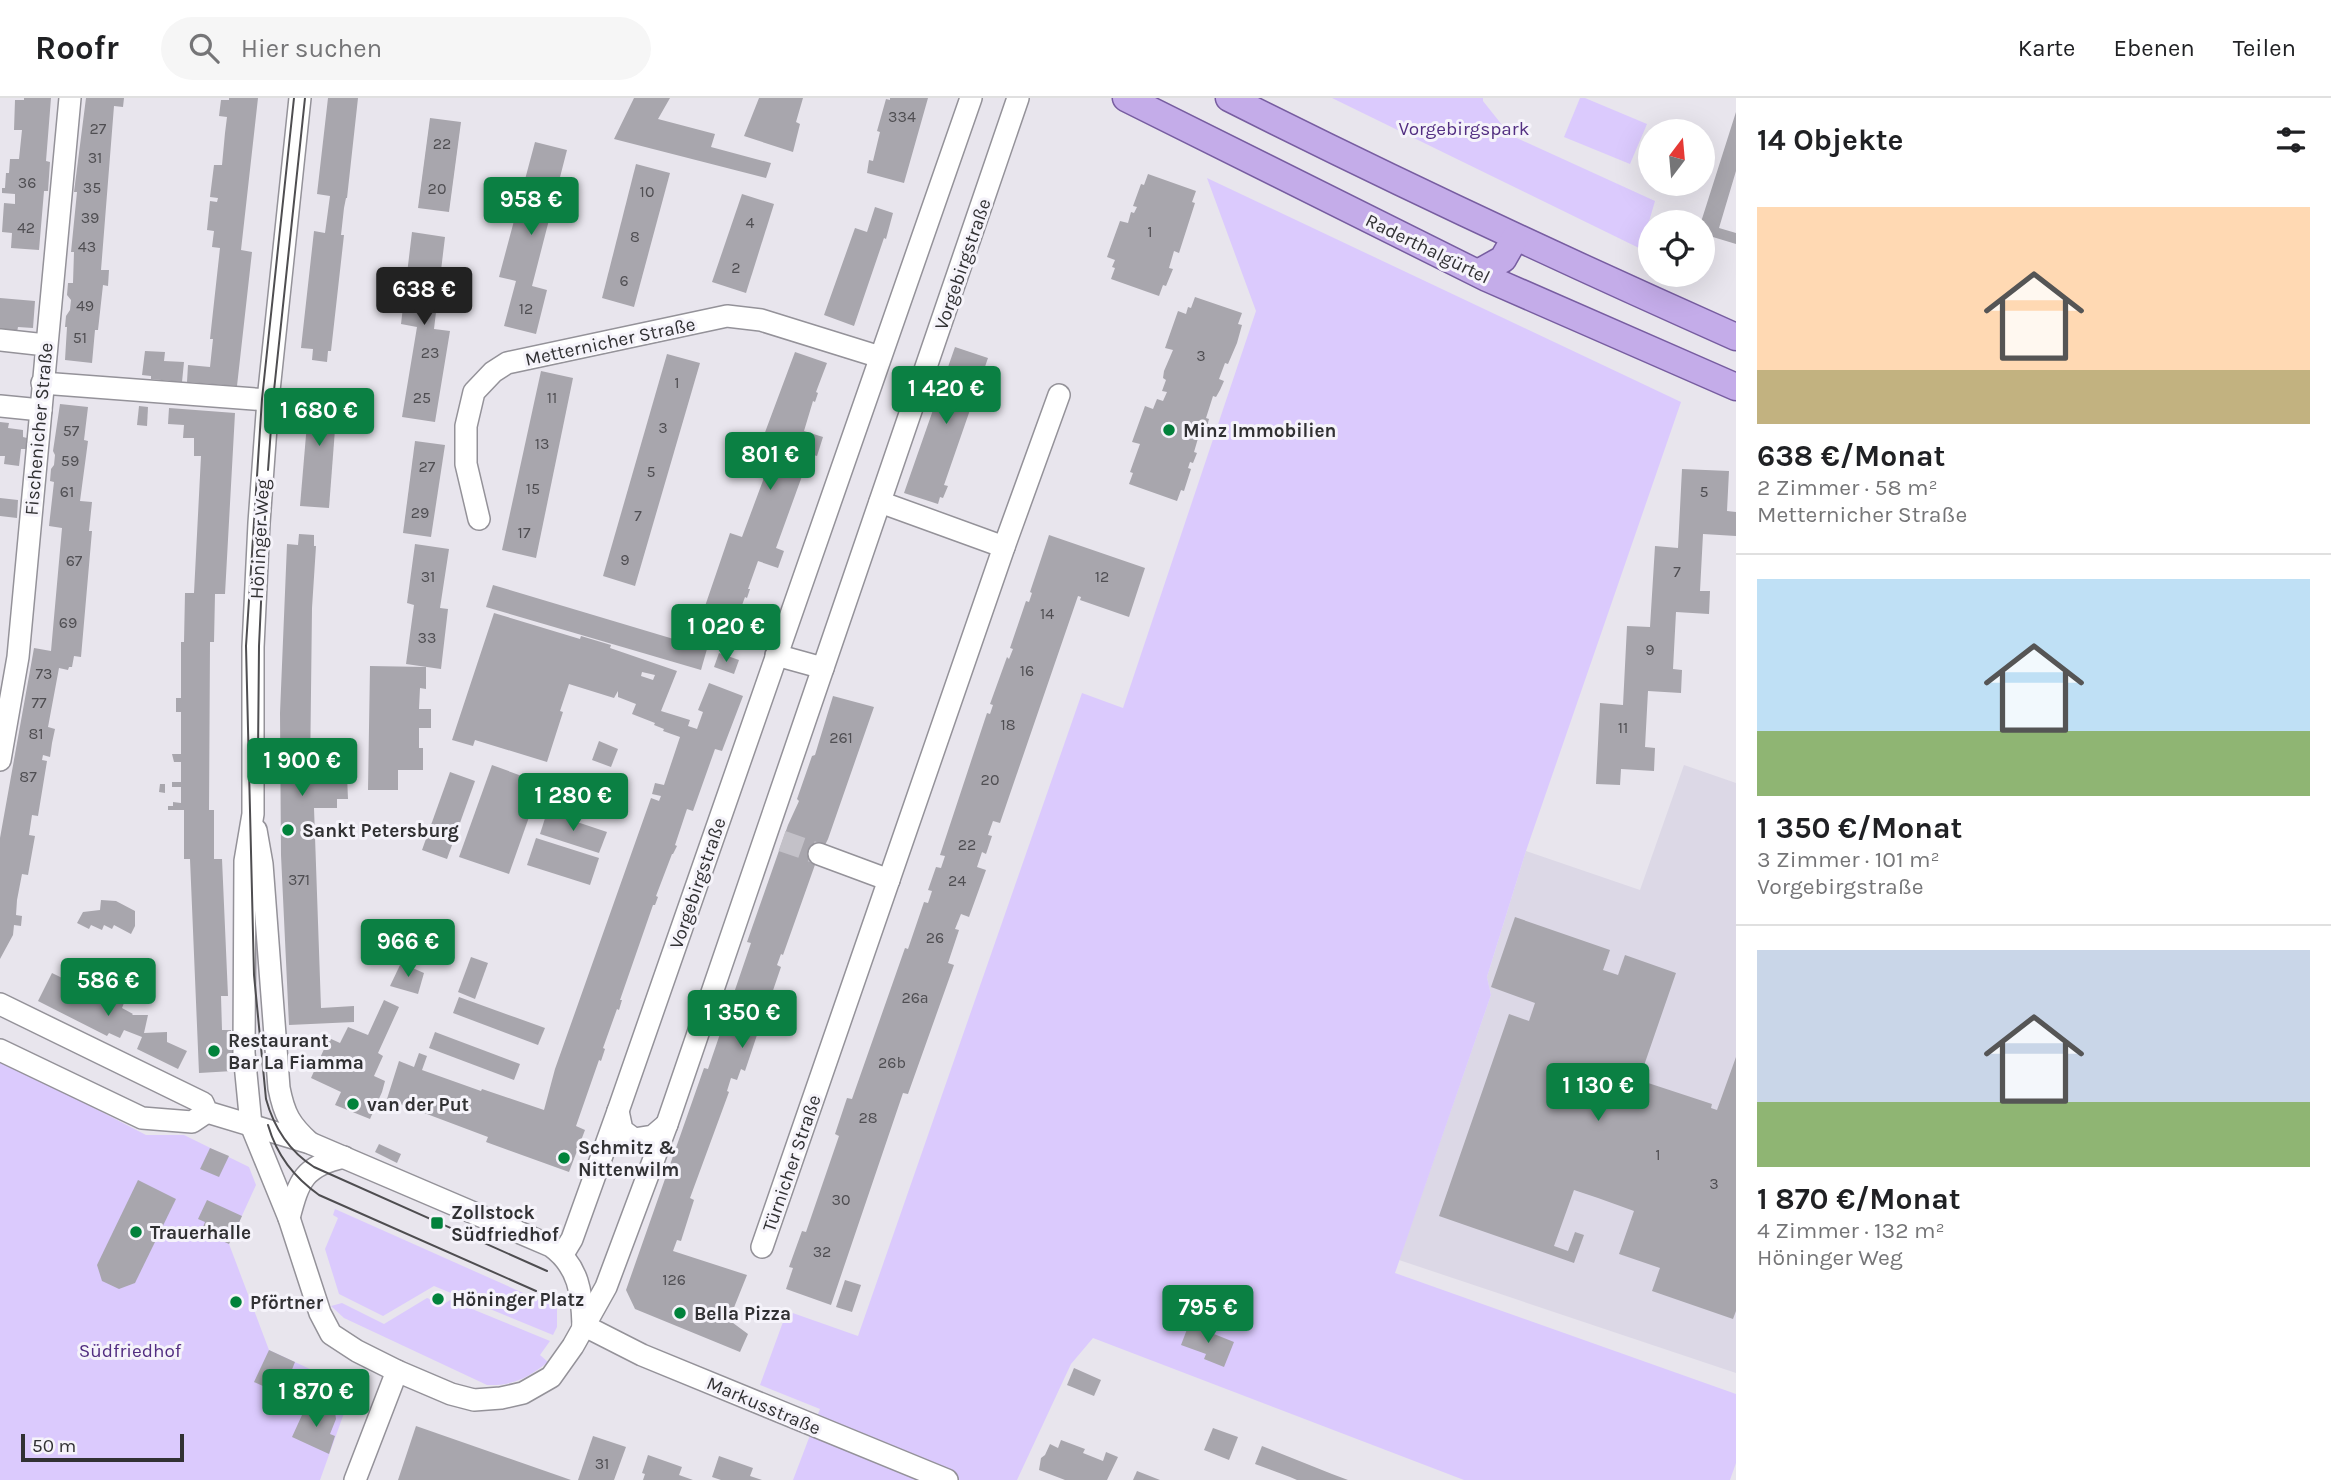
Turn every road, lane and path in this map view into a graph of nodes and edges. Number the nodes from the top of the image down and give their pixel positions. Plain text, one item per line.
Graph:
1 (70, 98) edge
2 (300, 98) edge
3 (971, 98) edge
4 (1018, 98) edge
5 (1126, 98) edge
6 (1228, 98) edge
7 (1515, 238) junction
8 (1478, 273) junction
9 (1736, 337) edge
10 (0, 340) edge
11 (46, 345) junction
12 (880, 357) junction
13 (42, 383) junction
14 (1736, 387) edge
15 (1059, 395) dead end
16 (268, 400) junction
17 (0, 407) edge
18 (41, 410) junction
19 (880, 502) junction
20 (479, 519) dead end
21 (1004, 547) junction
22 (776, 655) junction
23 (823, 668) junction
24 (0, 760) edge
25 (253, 814) junction
26 (819, 854) tunnel mouth
27 (889, 880) junction
28 (0, 1004) edge
29 (0, 1049) edge
30 (618, 1111) junction
31 (207, 1112) junction
32 (667, 1124) junction
33 (251, 1125) junction
34 (310, 1143) junction
35 (344, 1157) junction
36 (289, 1218) junction
37 (762, 1247) dead end
38 (563, 1254) junction
39 (583, 1325) junction
40 (397, 1371) junction
41 (355, 1480) edge
42 (947, 1480) edge

1 - 11 street, Fischenicher Straße
2 - 16 street, Höninger Weg
3 - 12 street, Vorgebirgstraße
4 - 19 street, Vorgebirgstraße
5 - 8 main road, Raderthalgürtel
6 - 7 main road
7 - 8 main road
7 - 9 main road
8 - 14 main road, Raderthalgürtel
10 - 11 street
11 - 13 street, Fischenicher Straße
12 - 20 street, Metternicher Straße
12 - 22 street, Vorgebirgstraße
13 - 16 street
13 - 18 street, Fischenicher Straße
15 - 21 street, Türnicher Straße
16 - 25 street, Höninger Weg
17 - 18 street
18 - 24 street, Fischenicher Straße
19 - 21 street
19 - 23 street, Vorgebirgstraße
21 - 27 street, Türnicher Straße
22 - 23 street
22 - 30 street, Vorgebirgstraße
23 - 32 street, Vorgebirgstraße
25 - 33 street, Höninger Weg
25 - 34 street, Höninger Weg
26 - 27 street
27 - 37 street, Türnicher Straße
28 - 31 street
29 - 31 street
30 - 32 street
30 - 38 street, Vorgebirgstraße
31 - 33 street
32 - 39 street, Vorgebirgstraße
33 - 34 street
33 - 36 street
34 - 35 street
35 - 36 street
35 - 38 street
36 - 40 street
38 - 39 street
39 - 40 street
39 - 42 street, Markusstraße
40 - 41 street

